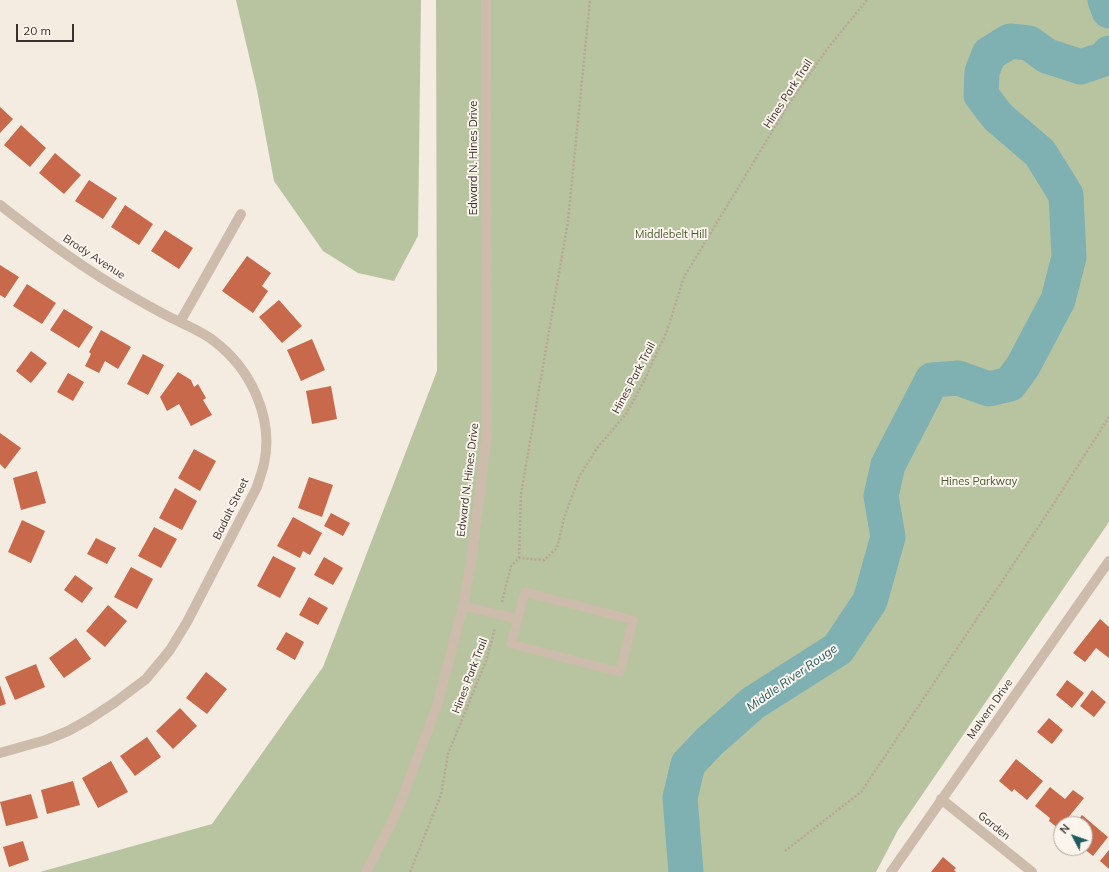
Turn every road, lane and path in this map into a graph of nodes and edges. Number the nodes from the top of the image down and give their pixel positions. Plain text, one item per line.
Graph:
1 (486, 0) edge
2 (590, 0) edge
3 (867, 0) edge
4 (0, 204) edge
5 (241, 214) dead end
6 (180, 322) junction
7 (1109, 417) edge
8 (519, 558) junction
9 (1108, 565) edge
10 (463, 606) junction
11 (499, 614) junction
12 (518, 618) junction
13 (0, 753) edge
14 (941, 799) junction
15 (785, 851) dead end
16 (366, 872) edge
17 (410, 872) edge
18 (891, 872) edge
19 (1032, 872) edge

1 - 10 street, Edward N. Hines Drive
2 - 8 path
3 - 8 path, Hines Park Trail
4 - 6 street, Brody Avenue
5 - 6 street
6 - 13 street, Badalt Street
7 - 15 path
8 - 11 path, Hines Park Trail
9 - 14 street, Malvern Drive
10 - 11 lane
10 - 16 street, Edward N. Hines Drive
11 - 12 lane
11 - 17 path, Hines Park Trail
12 - 12 lane
14 - 18 street, Malvern Drive
14 - 19 street, Garden

